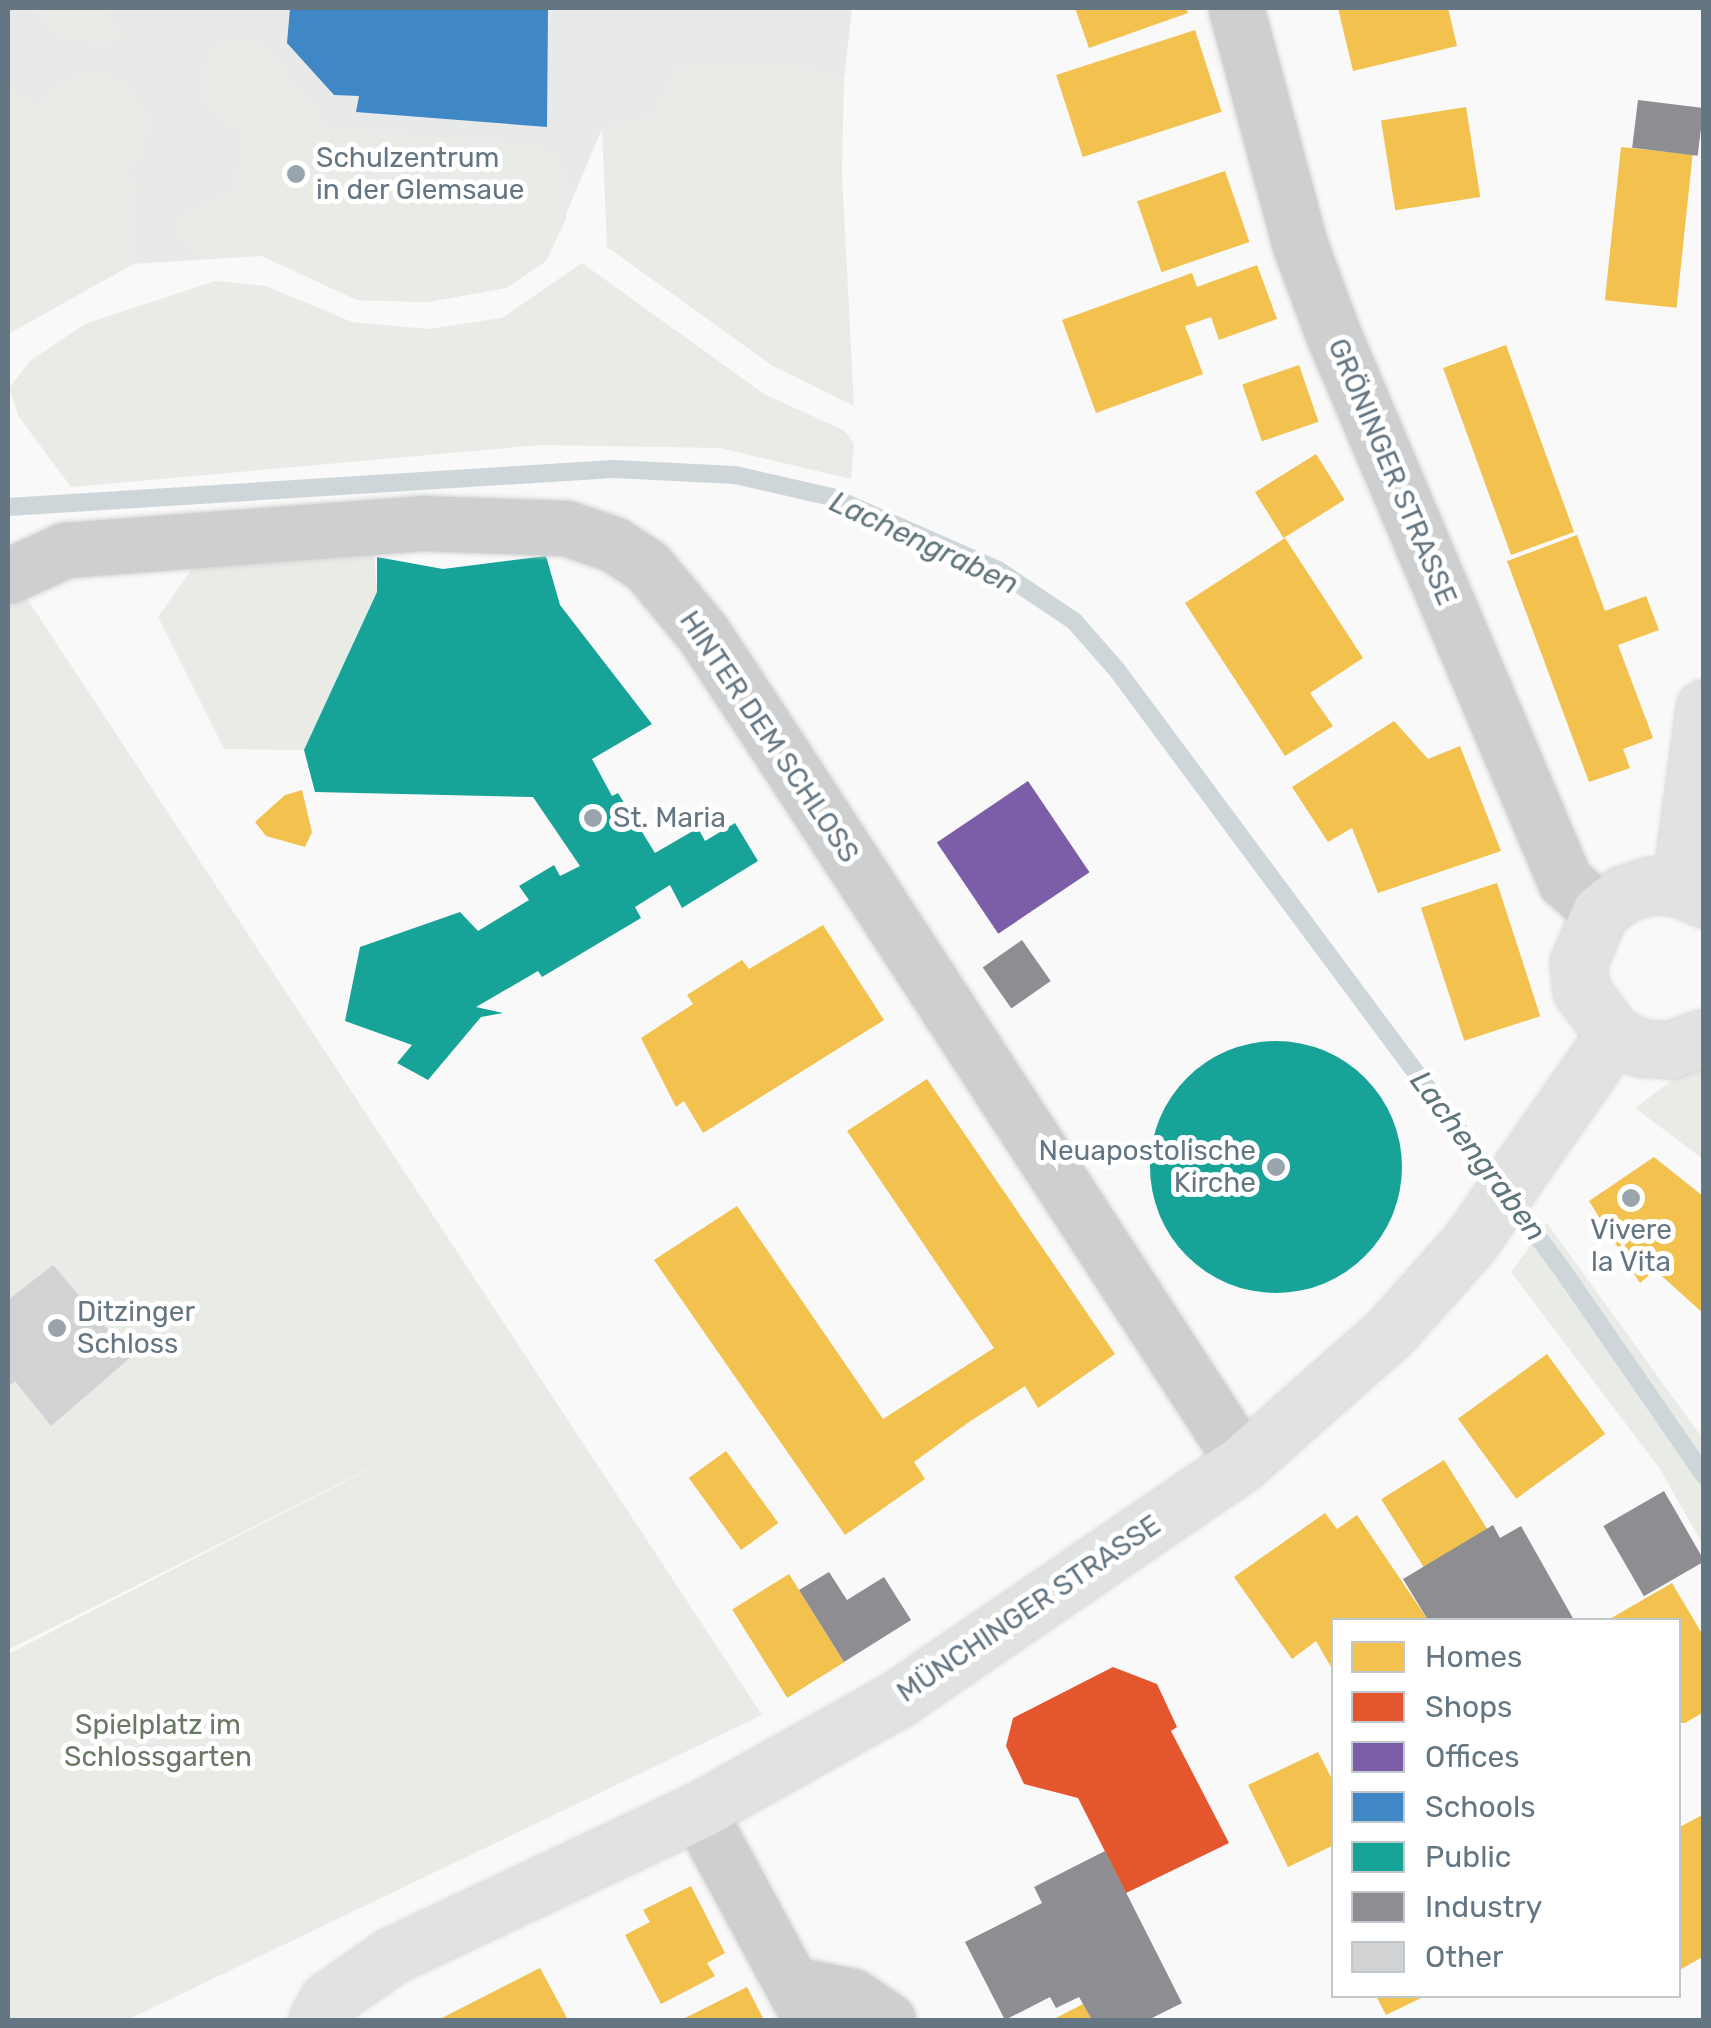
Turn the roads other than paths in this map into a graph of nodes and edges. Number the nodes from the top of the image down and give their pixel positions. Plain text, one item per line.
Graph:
1 (1236, 8) edge
2 (8, 576) edge
3 (1704, 708) edge
4 (1692, 893) edge
5 (1600, 912) junction
6 (1614, 1035) junction
7 (1704, 1038) edge
8 (1243, 1462) junction
9 (698, 1811) junction
10 (802, 2002) edge
11 (316, 2020) edge
12 (888, 2020) edge

1 - 5 street, GRÖNINGER STRASSE
2 - 8 street, HINTER DEM SCHLOSS
3 - 4 main road
4 - 5 main road
5 - 6 main road
6 - 7 main road
6 - 8 main road, MÜNCHINGER STRASSE
8 - 9 main road, MÜNCHINGER STRASSE
9 - 10 street
9 - 11 main road, MÜNCHINGER STRASSE
10 - 12 street

